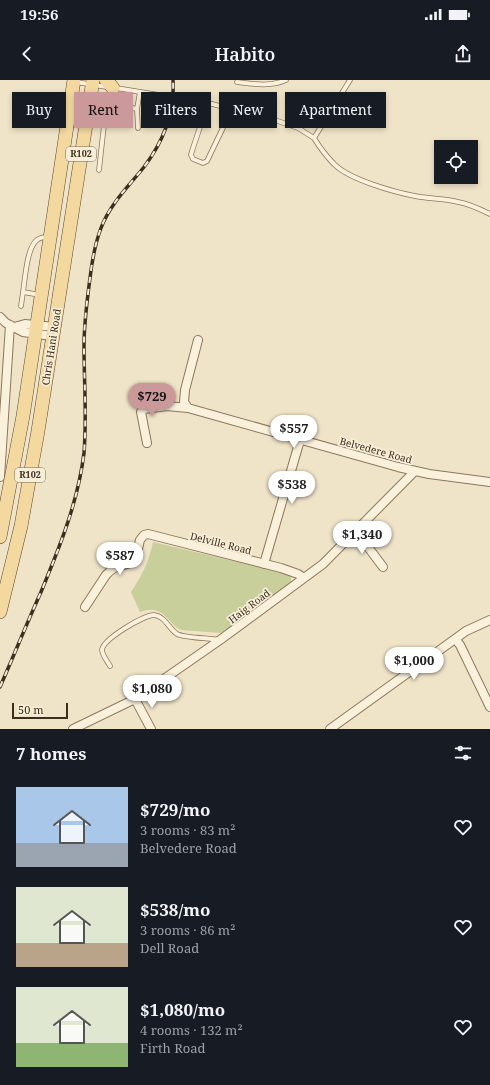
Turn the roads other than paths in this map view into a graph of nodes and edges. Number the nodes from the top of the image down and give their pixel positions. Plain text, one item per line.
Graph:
1 (286, 80) edge
2 (350, 80) edge
3 (73, 81) edge
4 (92, 82) edge
5 (237, 82) dead end
6 (111, 85) edge
7 (140, 92) joint
8 (133, 108) edge
9 (137, 109) junction
10 (232, 109) joint
11 (277, 121) edge
12 (104, 128) edge
13 (138, 128) dead end
14 (314, 138) junction
15 (99, 170) dead end
16 (490, 214) edge
17 (50, 237) junction
18 (23, 292) junction
19 (41, 295) junction
20 (21, 306) dead end
21 (1, 319) edge
22 (12, 326) junction
23 (35, 330) junction
24 (53, 332) junction
25 (198, 340) dead end
26 (3, 404) edge
27 (188, 408) junction
28 (300, 440) junction
29 (147, 443) dead end
30 (415, 471) junction
31 (0, 477) edge
32 (490, 482) edge
33 (356, 531) junction
34 (0, 536) edge
35 (264, 564) junction
36 (383, 567) dead end
37 (304, 578) junction
38 (85, 607) dead end
39 (0, 612) edge
40 (490, 620) edge
41 (455, 639) junction
42 (220, 640) junction
43 (110, 666) dead end
44 (135, 699) junction
45 (490, 707) edge
46 (73, 729) edge
47 (151, 729) edge
48 (330, 729) edge

1 - 5 lane
2 - 14 lane
3 - 4 lane
3 - 17 main road, Chris Hani Road / R102
4 - 6 lane
4 - 24 main road, Chris Hani Road / R102
6 - 7 lane
7 - 9 lane
8 - 9 lane
9 - 13 lane
10 - 10 lane
11 - 14 lane
12 - 15 lane
14 - 16 lane
17 - 18 lane
17 - 19 main road, Chris Hani Road / R102
18 - 19 lane
18 - 20 lane
19 - 23 main road, Chris Hani Road / R102
21 - 22 street
22 - 23 street
22 - 26 street
23 - 24 street
23 - 34 main road, Chris Hani Road / R102
24 - 39 main road, Chris Hani Road / R102
25 - 27 street
26 - 31 street
27 - 28 street, Belvedere Road
27 - 29 street, Belvedere Road
28 - 30 street, Belvedere Road
28 - 35 street
30 - 32 street, Belvedere Road
30 - 33 street, Haig Road
33 - 36 street
33 - 37 street, Haig Road
35 - 37 street, Delville Road
35 - 38 street, Delville Road
37 - 42 street, Haig Road
40 - 41 street
41 - 45 street
41 - 48 street
42 - 43 lane
42 - 44 street, Haig Road
44 - 46 street, Haig Road
44 - 47 street

